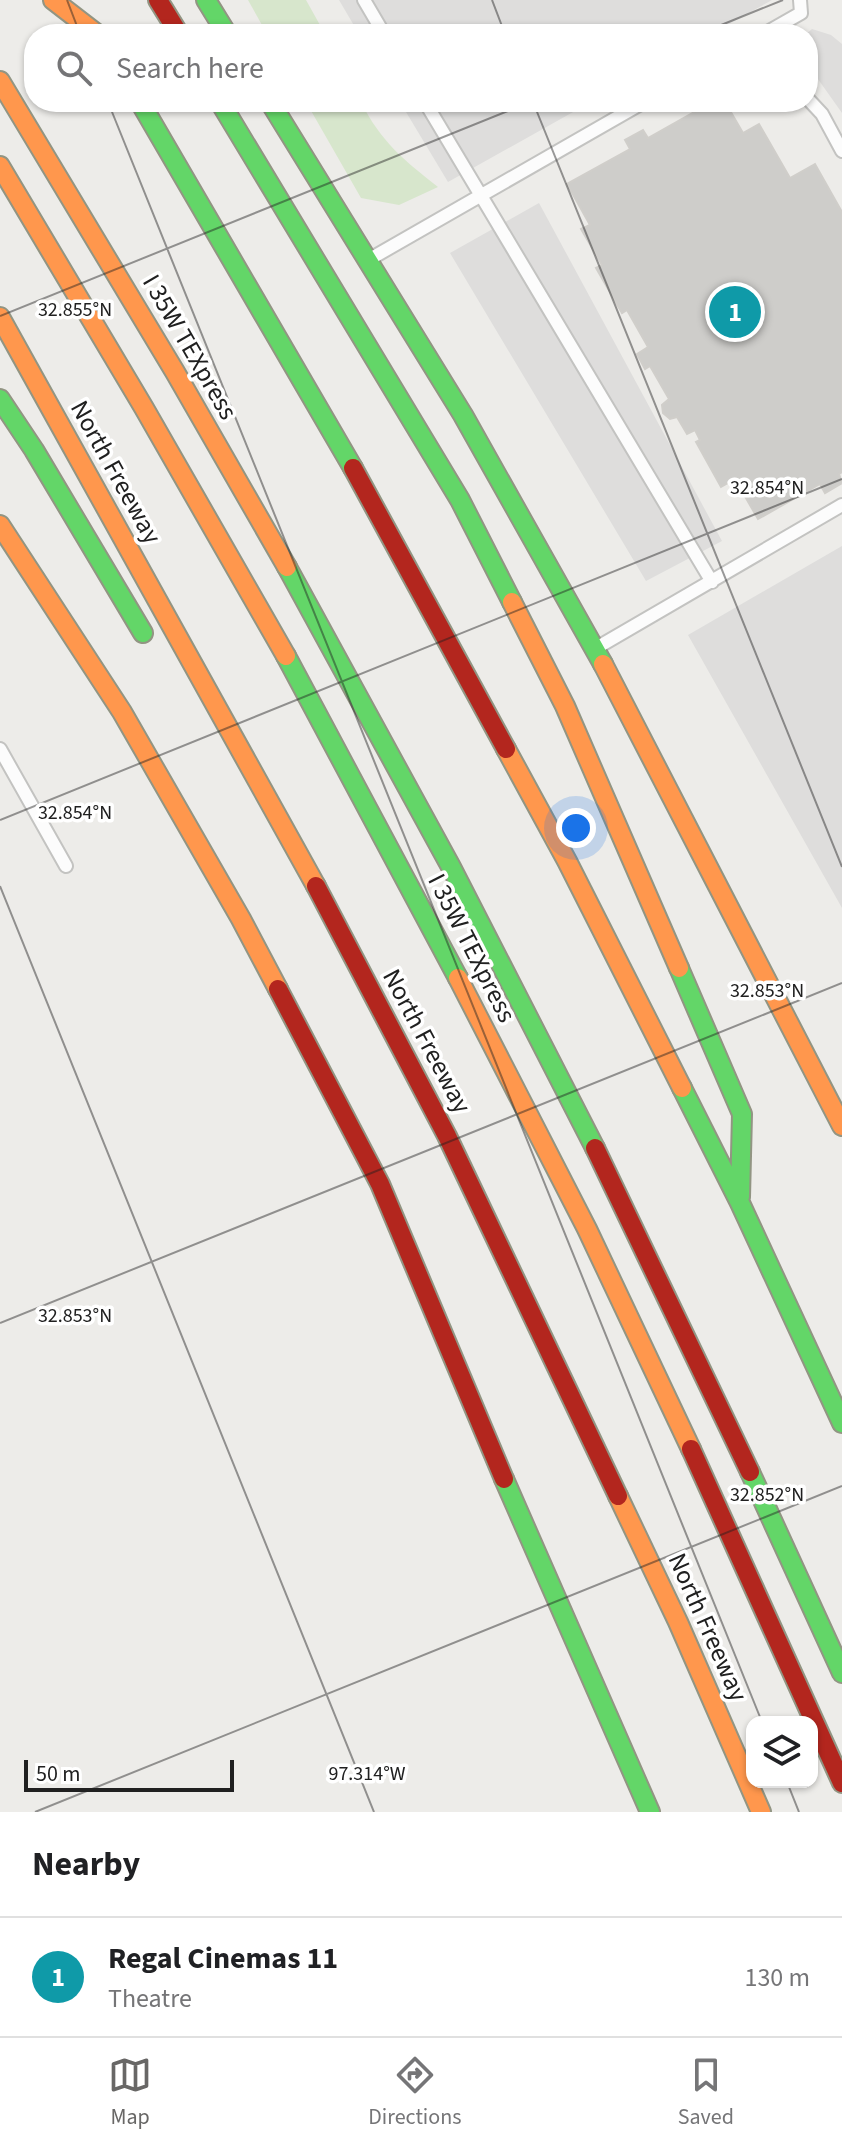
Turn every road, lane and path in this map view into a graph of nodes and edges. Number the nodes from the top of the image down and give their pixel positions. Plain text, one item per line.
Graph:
1 (53, 0) edge
2 (79, 0) edge
3 (158, 0) edge
4 (206, 0) edge
5 (364, 0) edge
6 (800, 0) edge
7 (85, 24) edge
8 (93, 24) edge
9 (173, 24) edge
10 (221, 24) edge
11 (378, 24) edge
12 (782, 24) edge
13 (0, 81) edge
14 (818, 110) edge
15 (146, 112) edge
16 (226, 112) edge
17 (276, 112) edge
18 (431, 112) edge
19 (626, 112) edge
20 (842, 151) edge
21 (0, 166) edge
22 (480, 194) junction
23 (369, 260) junction
24 (0, 317) edge
25 (0, 399) edge
26 (842, 505) edge
27 (0, 525) edge
28 (712, 582) junction
29 (152, 649) dead end
30 (595, 649) junction
31 (0, 749) edge
32 (66, 866) dead end
33 (310, 921) dead end
34 (347, 942) junction
35 (836, 1096) edge
36 (842, 1126) edge
37 (740, 1203) junction
38 (842, 1423) edge
39 (842, 1673) edge
40 (842, 1783) edge
41 (650, 1812) edge
42 (761, 1812) edge

1 - 7 main road
2 - 8 main road
3 - 9 main road
4 - 10 main road
5 - 11 lane
6 - 12 lane
13 - 39 main road, I 35W TEXpress
14 - 20 lane
15 - 37 main road
16 - 37 main road
17 - 23 main road
18 - 22 lane
19 - 22 lane
21 - 40 main road, I 35W TEXpress
22 - 23 lane
22 - 28 lane
23 - 30 main road
24 - 34 main road, North Freeway
25 - 29 main road
26 - 28 lane
27 - 41 main road
28 - 30 lane
30 - 35 main road
31 - 32 lane
33 - 34 main road
34 - 42 main road, North Freeway
35 - 36 main road
37 - 38 main road

